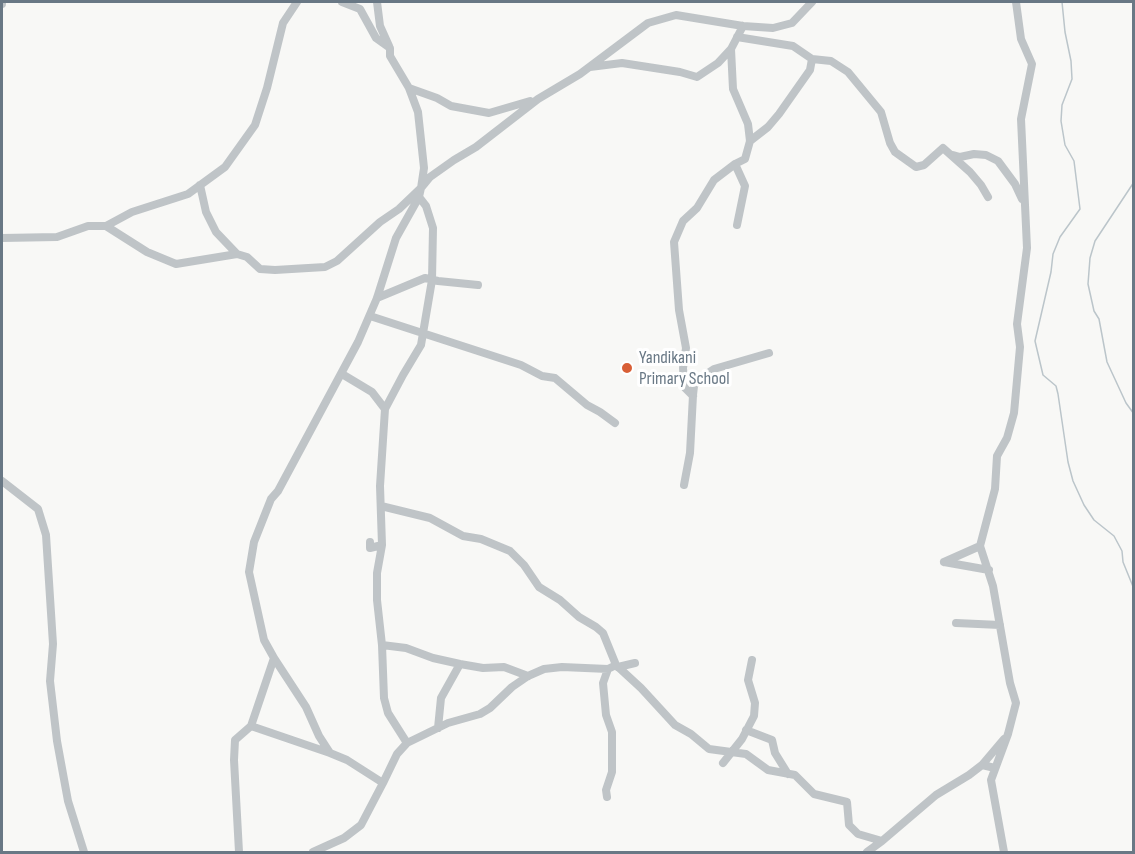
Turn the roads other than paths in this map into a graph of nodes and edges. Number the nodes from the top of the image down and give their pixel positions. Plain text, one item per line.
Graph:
1 (297, 2) edge
2 (342, 2) edge
3 (377, 2) edge
4 (813, 2) edge
5 (1016, 2) edge
6 (743, 26) junction
7 (737, 37) junction
8 (390, 48) junction
9 (731, 49) junction
10 (812, 59) junction
11 (586, 68) junction
12 (409, 88) junction
13 (538, 99) junction
14 (750, 141) junction
15 (951, 155) junction
16 (735, 164) junction
17 (200, 185) junction
18 (421, 188) junction
19 (419, 197) junction
20 (988, 197) dead end
21 (1025, 205) junction
22 (737, 225) dead end
23 (106, 226) junction
24 (2, 238) edge
25 (237, 254) junction
26 (432, 280) junction
27 (478, 285) dead end
28 (377, 298) junction
29 (370, 316) junction
30 (424, 333) junction
31 (769, 353) dead end
32 (342, 374) junction
33 (699, 378) junction
34 (684, 388) junction
35 (693, 396) junction
36 (386, 409) junction
37 (615, 423) dead end
38 (2, 481) edge
39 (684, 485) dead end
40 (381, 506) junction
41 (370, 542) dead end
42 (382, 545) junction
43 (980, 546) junction
44 (989, 570) junction
45 (956, 623) dead end
46 (1000, 625) junction
47 (382, 645) junction
48 (274, 658) junction
49 (752, 660) dead end
50 (635, 663) dead end
51 (460, 664) junction
52 (614, 667) junction
53 (528, 676) junction
54 (251, 726) junction
55 (438, 728) junction
56 (746, 730) junction
57 (1008, 734) junction
58 (407, 743) junction
59 (733, 751) junction
60 (330, 753) junction
61 (723, 763) dead end
62 (982, 765) junction
63 (995, 768) junction
64 (788, 774) junction
65 (383, 783) junction
66 (608, 797) dead end
67 (882, 841) junction
68 (871, 851) edge
69 (84, 852) edge
70 (239, 852) edge
71 (313, 852) edge
72 (1004, 852) edge

1 - 17 street
2 - 8 street
3 - 8 street
4 - 6 street
5 - 21 street
6 - 7 street
6 - 11 street
7 - 9 street
7 - 10 street
8 - 12 street
9 - 11 street
9 - 14 street
10 - 14 street
10 - 15 street
11 - 13 street
12 - 13 street
12 - 18 street
13 - 18 street
14 - 16 street
15 - 20 street
15 - 21 street
16 - 22 street
16 - 34 street
17 - 23 street
17 - 25 street
18 - 19 street
18 - 25 street
19 - 26 street
19 - 28 street
21 - 43 street
23 - 24 street
23 - 25 street
26 - 27 street
26 - 28 street
26 - 30 street
28 - 29 street
29 - 30 street
29 - 32 street
30 - 36 street
30 - 37 street
31 - 33 street
32 - 36 street
32 - 48 street
33 - 34 street
33 - 35 street
34 - 35 street
35 - 39 street
36 - 40 street
38 - 69 street
40 - 42 street
40 - 52 street
41 - 42 street
42 - 47 street
43 - 44 street
43 - 44 street
44 - 46 street
45 - 46 street
46 - 57 street
47 - 51 street
47 - 58 street
48 - 54 street
48 - 60 street
49 - 56 street
50 - 52 street
51 - 53 street
51 - 55 street
52 - 53 street
52 - 59 street
52 - 66 street
53 - 55 street
54 - 60 street
54 - 70 street
55 - 58 street
56 - 59 street
56 - 64 street
57 - 62 street
57 - 63 street
58 - 65 street
59 - 61 street
59 - 64 street
60 - 65 street
62 - 63 street
62 - 67 street
63 - 72 street
64 - 67 street
65 - 71 street
67 - 68 street

